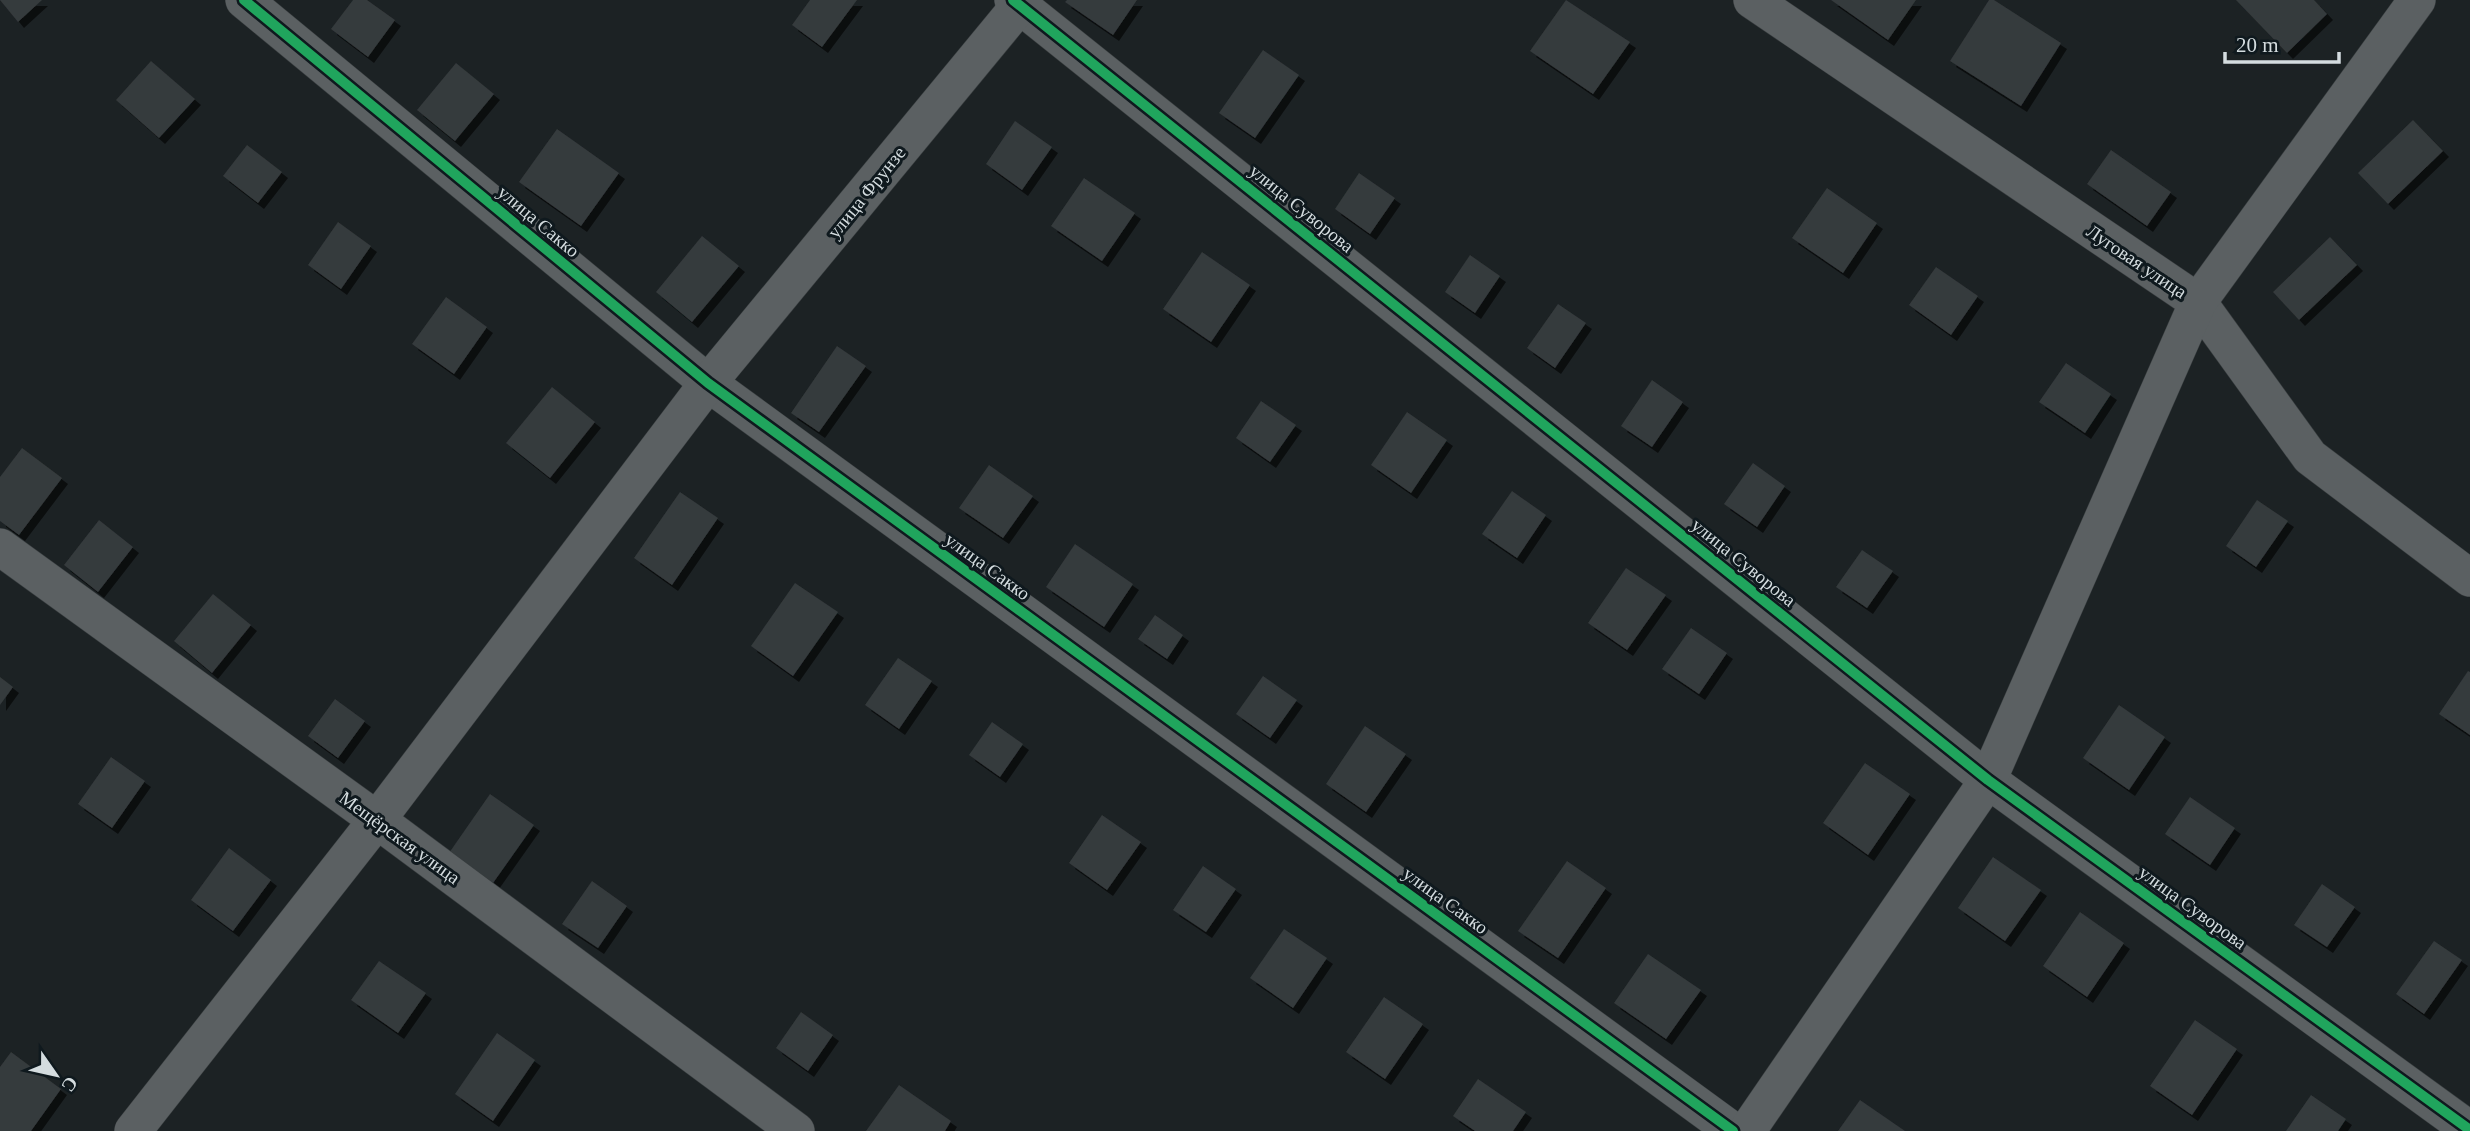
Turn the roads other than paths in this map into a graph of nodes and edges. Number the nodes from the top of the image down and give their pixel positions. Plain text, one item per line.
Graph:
1 (244, 0) edge
2 (1752, 0) edge
3 (2417, 0) edge
4 (1019, 1) edge
5 (2198, 302) junction
6 (708, 383) junction
7 (0, 547) edge
8 (2470, 578) edge
9 (1988, 780) junction
10 (377, 820) junction
11 (2470, 1130) edge
12 (133, 1131) edge
13 (796, 1131) edge
14 (1733, 1131) edge
15 (1747, 1131) edge

1 - 6 street, улица Сакко
2 - 5 street, Луговая улица
3 - 5 street
4 - 6 street, улица Фрунзе
4 - 9 street, улица Суворова
5 - 8 street, Луговая улица
5 - 9 street
6 - 10 street, улица Фрунзе
6 - 14 street, улица Сакко
7 - 10 street, Мещёрская улица
9 - 11 street, улица Суворова
9 - 15 street
10 - 12 street, улица Фрунзе
10 - 13 street, Мещёрская улица

